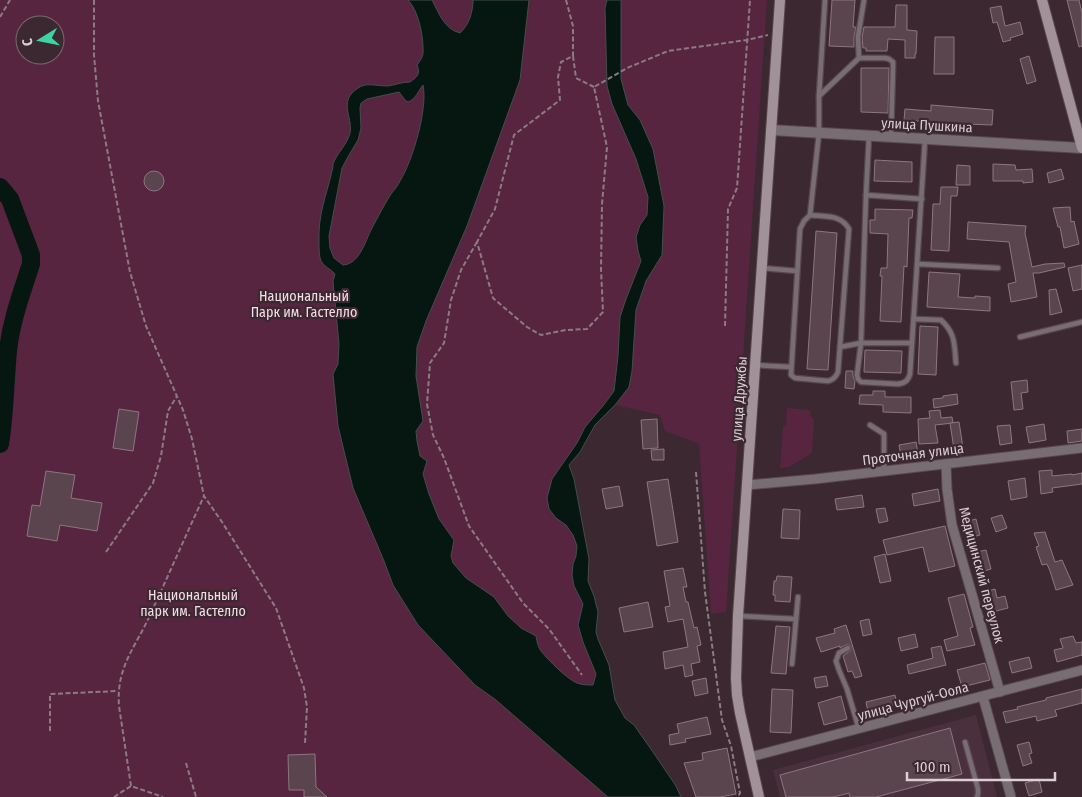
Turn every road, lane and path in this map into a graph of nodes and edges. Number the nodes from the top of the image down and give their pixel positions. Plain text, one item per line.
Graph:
1 (10, 0) edge
2 (94, 0) edge
3 (566, 0) edge
4 (750, 0) edge
5 (780, 0) edge
6 (825, 0) edge
7 (864, 0) edge
8 (1042, 0) edge
9 (0, 18) edge
10 (778, 33) junction
11 (747, 40) junction
12 (573, 56) junction
13 (859, 58) junction
14 (594, 87) junction
15 (819, 96) junction
16 (771, 130) junction
17 (819, 133) junction
18 (869, 136) junction
19 (890, 137) junction
20 (925, 139) junction
21 (1082, 148) edge
22 (866, 195) junction
23 (922, 199) junction
24 (810, 215) junction
25 (477, 242) junction
26 (918, 264) junction
27 (761, 268) junction
28 (998, 268) dead end
29 (797, 271) junction
30 (914, 319) junction
31 (1082, 322) edge
32 (725, 326) dead end
33 (1020, 336) dead end
34 (912, 342) junction
35 (861, 343) junction
36 (840, 347) junction
37 (956, 363) dead end
38 (755, 365) junction
39 (791, 367) junction
40 (177, 396) junction
41 (870, 425) dead end
42 (1082, 448) edge
43 (946, 464) junction
44 (884, 471) junction
45 (696, 472) dead end
46 (747, 485) junction
47 (204, 496) junction
48 (106, 552) dead end
49 (798, 597) dead end
50 (738, 616) junction
51 (796, 619) junction
52 (848, 648) dead end
53 (792, 664) dead end
54 (1082, 670) edge
55 (582, 674) dead end
56 (118, 692) junction
57 (1000, 692) junction
58 (983, 697) junction
59 (859, 729) junction
60 (50, 731) dead end
61 (965, 742) dead end
62 (305, 743) dead end
63 (750, 757) junction
64 (186, 763) dead end
65 (131, 786) junction
66 (114, 797) edge
67 (163, 797) edge
68 (196, 797) edge
69 (738, 797) edge
70 (759, 797) edge
71 (977, 797) edge
72 (1011, 797) edge

1 - 9 path
2 - 40 path
3 - 12 path
4 - 11 path
5 - 10 main road, улица Дружбы
6 - 15 lane
7 - 13 lane
8 - 21 main road
10 - 11 path
10 - 16 main road, улица Дружбы
11 - 14 path
11 - 32 path
12 - 14 path
12 - 25 path
13 - 15 lane
13 - 19 lane
14 - 25 path
15 - 17 lane
16 - 17 street, улица Пушкина
16 - 27 main road, улица Дружбы
17 - 18 street, улица Пушкина
17 - 24 lane
18 - 19 street, улица Пушкина
18 - 22 lane
19 - 20 street, улица Пушкина
20 - 21 street, улица Пушкина
20 - 23 lane
22 - 23 lane
22 - 35 lane
23 - 26 lane
24 - 29 lane
24 - 36 lane
25 - 55 path
26 - 28 lane
26 - 30 lane
27 - 29 lane
27 - 38 main road, улица Дружбы
29 - 39 lane
30 - 34 lane
30 - 37 lane
31 - 33 lane
34 - 35 lane
34 - 35 lane
35 - 36 lane
36 - 39 lane
38 - 39 lane
38 - 46 main road, улица Дружбы
40 - 47 path
40 - 48 path
41 - 44 lane
42 - 43 street, Проточная улица
43 - 44 street, Проточная улица
43 - 57 street, Медицинский переулок
44 - 46 street, Проточная улица
45 - 69 path
46 - 50 main road, улица Дружбы
47 - 56 path
47 - 62 path
49 - 51 lane
50 - 51 lane
50 - 63 main road, улица Дружбы
51 - 53 lane
52 - 59 lane
54 - 57 street, улица Чургуй-Оола
56 - 60 path
56 - 65 path
57 - 58 street, улица Чургуй-Оола
58 - 59 street, улица Чургуй-Оола
58 - 72 street
59 - 63 street, улица Чургуй-Оола
61 - 71 lane
63 - 70 main road, улица Дружбы
64 - 68 path
65 - 66 path
65 - 67 path

